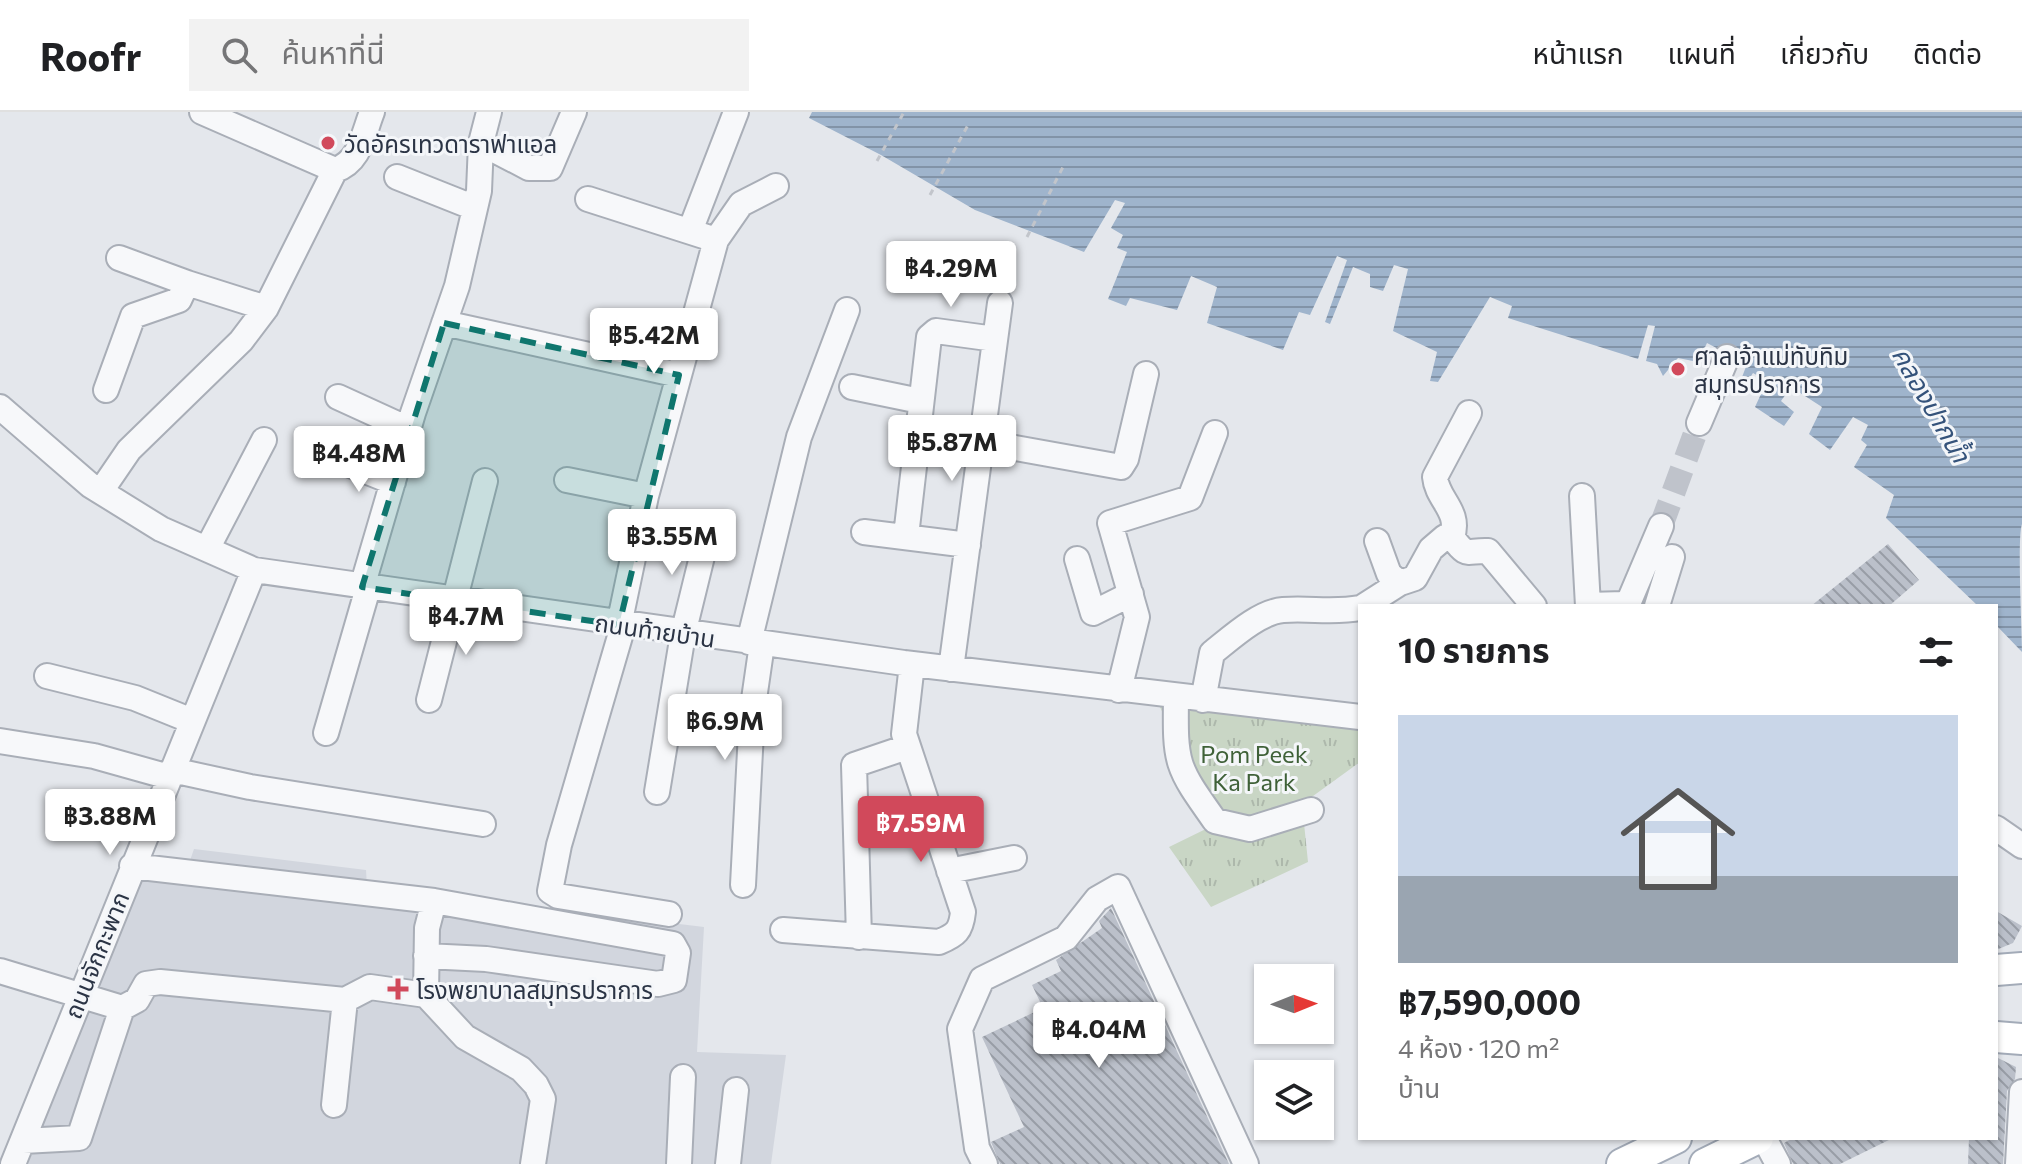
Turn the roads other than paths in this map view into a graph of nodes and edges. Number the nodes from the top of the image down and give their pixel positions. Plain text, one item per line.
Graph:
1 (202, 112) edge
2 (372, 112) edge
3 (489, 112) edge
4 (574, 112) edge
5 (736, 112) edge
6 (246, 121) edge
7 (481, 143) junction
8 (335, 170) junction
9 (397, 177) dead end
10 (776, 186) dead end
11 (588, 199) dead end
12 (475, 208) junction
13 (690, 231) junction
14 (716, 240) junction
15 (119, 258) dead end
16 (187, 283) junction
17 (1000, 303) dead end
18 (266, 308) junction
19 (847, 310) dead end
20 (444, 323) junction
21 (995, 339) junction
22 (1727, 357) dead end
23 (1146, 374) dead end
24 (679, 375) junction
25 (852, 387) dead end
26 (106, 390) dead end
27 (338, 397) dead end
28 (920, 401) junction
29 (1, 408) edge
30 (1469, 413) dead end
31 (1699, 423) tunnel mouth
32 (408, 429) junction
33 (1215, 433) dead end
34 (264, 440) dead end
35 (982, 442) junction
36 (343, 462) dead end
37 (567, 480) dead end
38 (485, 481) dead end
39 (393, 482) junction
40 (101, 491) junction
41 (646, 496) junction
42 (1582, 496) dead end
43 (1661, 526) tunnel mouth
44 (708, 532) dead end
45 (864, 532) dead end
46 (906, 536) junction
47 (1452, 537) junction
48 (1377, 541) dead end
49 (968, 545) junction
50 (207, 549) junction
51 (1672, 557) dead end
52 (1077, 559) dead end
53 (254, 570) junction
54 (1400, 583) junction
55 (365, 588) junction
56 (1131, 594) junction
57 (456, 601) junction
58 (1367, 604) edge
59 (1532, 604) edge
60 (1588, 604) edge
61 (1624, 604) edge
62 (1658, 604) edge
63 (1358, 608) edge
64 (621, 625) junction
65 (683, 634) junction
66 (755, 643) junction
67 (912, 664) junction
68 (951, 669) junction
69 (47, 676) dead end
70 (1119, 690) junction
71 (1176, 697) junction
72 (429, 700) dead end
73 (1203, 700) junction
74 (1358, 717) edge
75 (192, 721) junction
76 (326, 733) dead end
77 (0, 741) edge
78 (907, 747) junction
79 (171, 774) junction
80 (657, 792) dead end
81 (1311, 810) dead end
82 (483, 824) dead end
83 (1998, 829) edge
84 (2022, 846) edge
85 (1014, 858) dead end
86 (132, 866) junction
87 (949, 871) junction
88 (743, 885) dead end
89 (434, 901) junction
90 (669, 914) dead end
91 (783, 930) dead end
92 (859, 937) junction
93 (426, 956) junction
94 (0, 971) edge
95 (80, 995) junction
96 (426, 995) junction
97 (345, 1000) junction
98 (122, 1008) junction
99 (1998, 1037) edge
100 (2022, 1039) edge
101 (683, 1077) dead end
102 (736, 1090) dead end
103 (2022, 1092) edge
104 (334, 1105) dead end
105 (1672, 1140) edge
106 (1757, 1140) edge
107 (1762, 1140) edge
108 (14, 1151) edge
109 (533, 1164) edge
110 (679, 1164) edge
111 (728, 1164) edge
112 (985, 1164) edge
113 (1246, 1164) edge
114 (1622, 1164) edge
115 (1705, 1164) edge
116 (1778, 1164) edge
117 (2018, 1164) edge

1 - 6 street
2 - 8 street
3 - 7 street
4 - 7 street
5 - 13 street
6 - 8 street
7 - 12 street
8 - 18 street
9 - 12 street
10 - 14 street
11 - 13 street
12 - 20 street
13 - 14 street
14 - 24 street
15 - 16 street
16 - 18 street
16 - 26 street
17 - 21 street
18 - 40 street
19 - 66 street
20 - 24 street
20 - 32 street
21 - 28 street
21 - 35 street
22 - 31 street
23 - 35 street
24 - 41 street
25 - 28 street
27 - 32 street
28 - 46 street
29 - 40 street, ถนนท้ายบ้าน
30 - 47 street
32 - 39 street
33 - 56 street
34 - 50 street
35 - 49 street
36 - 39 street
37 - 41 street
38 - 57 street
39 - 55 street
40 - 50 street, ถนนท้ายบ้าน
41 - 64 street
42 - 60 street
43 - 61 street
44 - 65 street
45 - 46 street
46 - 49 street
47 - 54 street
47 - 59 street
48 - 54 street
49 - 68 street
50 - 53 street, ถนนท้ายบ้าน
51 - 62 street
52 - 56 street
53 - 55 street, ถนนท้ายบ้าน
53 - 75 street, ถนนจักกะพาก
54 - 58 street
55 - 57 street, ถนนท้ายบ้าน
55 - 76 street
56 - 70 street
57 - 64 street, ถนนท้ายบ้าน
57 - 72 street
63 - 73 street
64 - 65 street, ถนนท้ายบ้าน
64 - 90 street
65 - 66 street, ถนนท้ายบ้าน
65 - 80 street
66 - 67 street, ถนนท้ายบ้าน
66 - 88 street
67 - 68 street, ถนนท้ายบ้าน
67 - 78 street
68 - 70 street, ถนนท้ายบ้าน
69 - 75 street
70 - 71 street, ถนนท้ายบ้าน
71 - 73 street, ถนนท้ายบ้าน
71 - 81 street
73 - 74 street, ถนนท้ายบ้าน
75 - 79 street, ถนนจักกะพาก
77 - 79 street
78 - 87 street
78 - 92 street
79 - 82 street
79 - 86 street, ถนนจักกะพาก
83 - 84 street
85 - 87 street
86 - 89 street
86 - 95 street, ถนนจักกะพาก
87 - 92 street
89 - 93 street
89 - 93 street
91 - 92 street
93 - 96 street
94 - 95 street
95 - 98 street
95 - 108 street, ถนนจักกะพาก
96 - 97 street
96 - 109 street
97 - 98 street
97 - 104 street
98 - 108 street
99 - 100 main road
101 - 110 street
102 - 111 street
103 - 117 street
105 - 114 main road
106 - 115 main road
107 - 116 street
112 - 113 street

